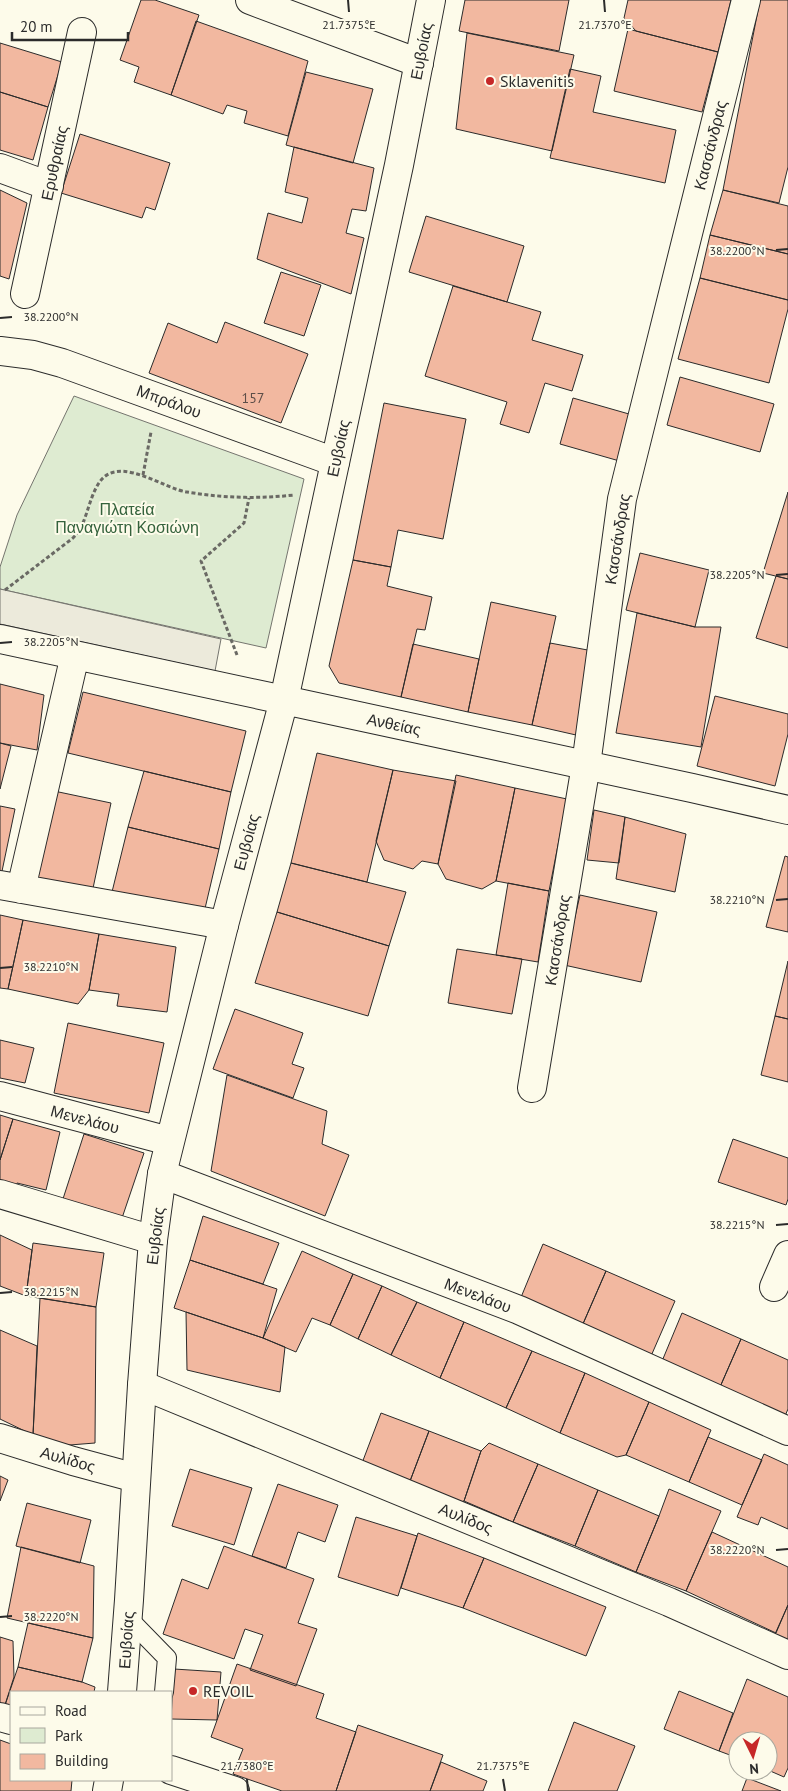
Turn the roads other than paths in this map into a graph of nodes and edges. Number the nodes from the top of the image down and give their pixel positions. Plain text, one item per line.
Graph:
1 (250, 0) edge
2 (431, 0) edge
3 (746, 0) edge
4 (82, 32) dead end
5 (419, 63) junction
6 (0, 168) edge
7 (49, 186) junction
8 (26, 294) dead end
9 (0, 351) edge
10 (335, 462) junction
11 (0, 639) edge
12 (74, 655) junction
13 (284, 700) junction
14 (586, 765) junction
15 (787, 807) edge
16 (11, 887) edge
17 (224, 925) junction
18 (532, 1088) dead end
19 (0, 1096) edge
20 (169, 1141) junction
21 (162, 1174) junction
22 (0, 1194) edge
23 (153, 1240) junction
24 (788, 1255) edge
25 (774, 1287) dead end
26 (142, 1386) junction
27 (788, 1431) edge
28 (0, 1438) edge
29 (136, 1478) junction
30 (127, 1617) junction
31 (788, 1655) edge
32 (122, 1691) edge
33 (164, 1691) edge
34 (172, 1770) edge
35 (235, 1791) edge

1 - 5 street
2 - 5 street, Ευβοίας
3 - 14 street, Κασσάνδρας
4 - 7 street, Ερυθραίας
5 - 10 street, Ευβοίας
6 - 7 street
7 - 8 street, Ερυθραίας
9 - 10 street, Μπράλου
10 - 13 street, Ευβοίας
11 - 12 street, Ανθείας
12 - 13 street, Ανθείας
12 - 16 street
13 - 14 street, Ανθείας
13 - 17 street, Ευβοίας
14 - 15 street, Ανθείας
14 - 18 street, Κασσάνδρας
16 - 17 street
17 - 20 street, Ευβοίας
19 - 20 street, Μενελάου
20 - 21 street, Ευβοίας
21 - 23 street, Ευβοίας
21 - 27 street, Μενελάου
22 - 23 street
23 - 26 street, Ευβοίας
24 - 25 street
26 - 29 street, Ευβοίας
26 - 31 street, Αυλίδος
28 - 29 street, Αυλίδος
29 - 30 street, Ευβοίας
30 - 32 street, Ευβοίας
30 - 33 lane
34 - 35 street

